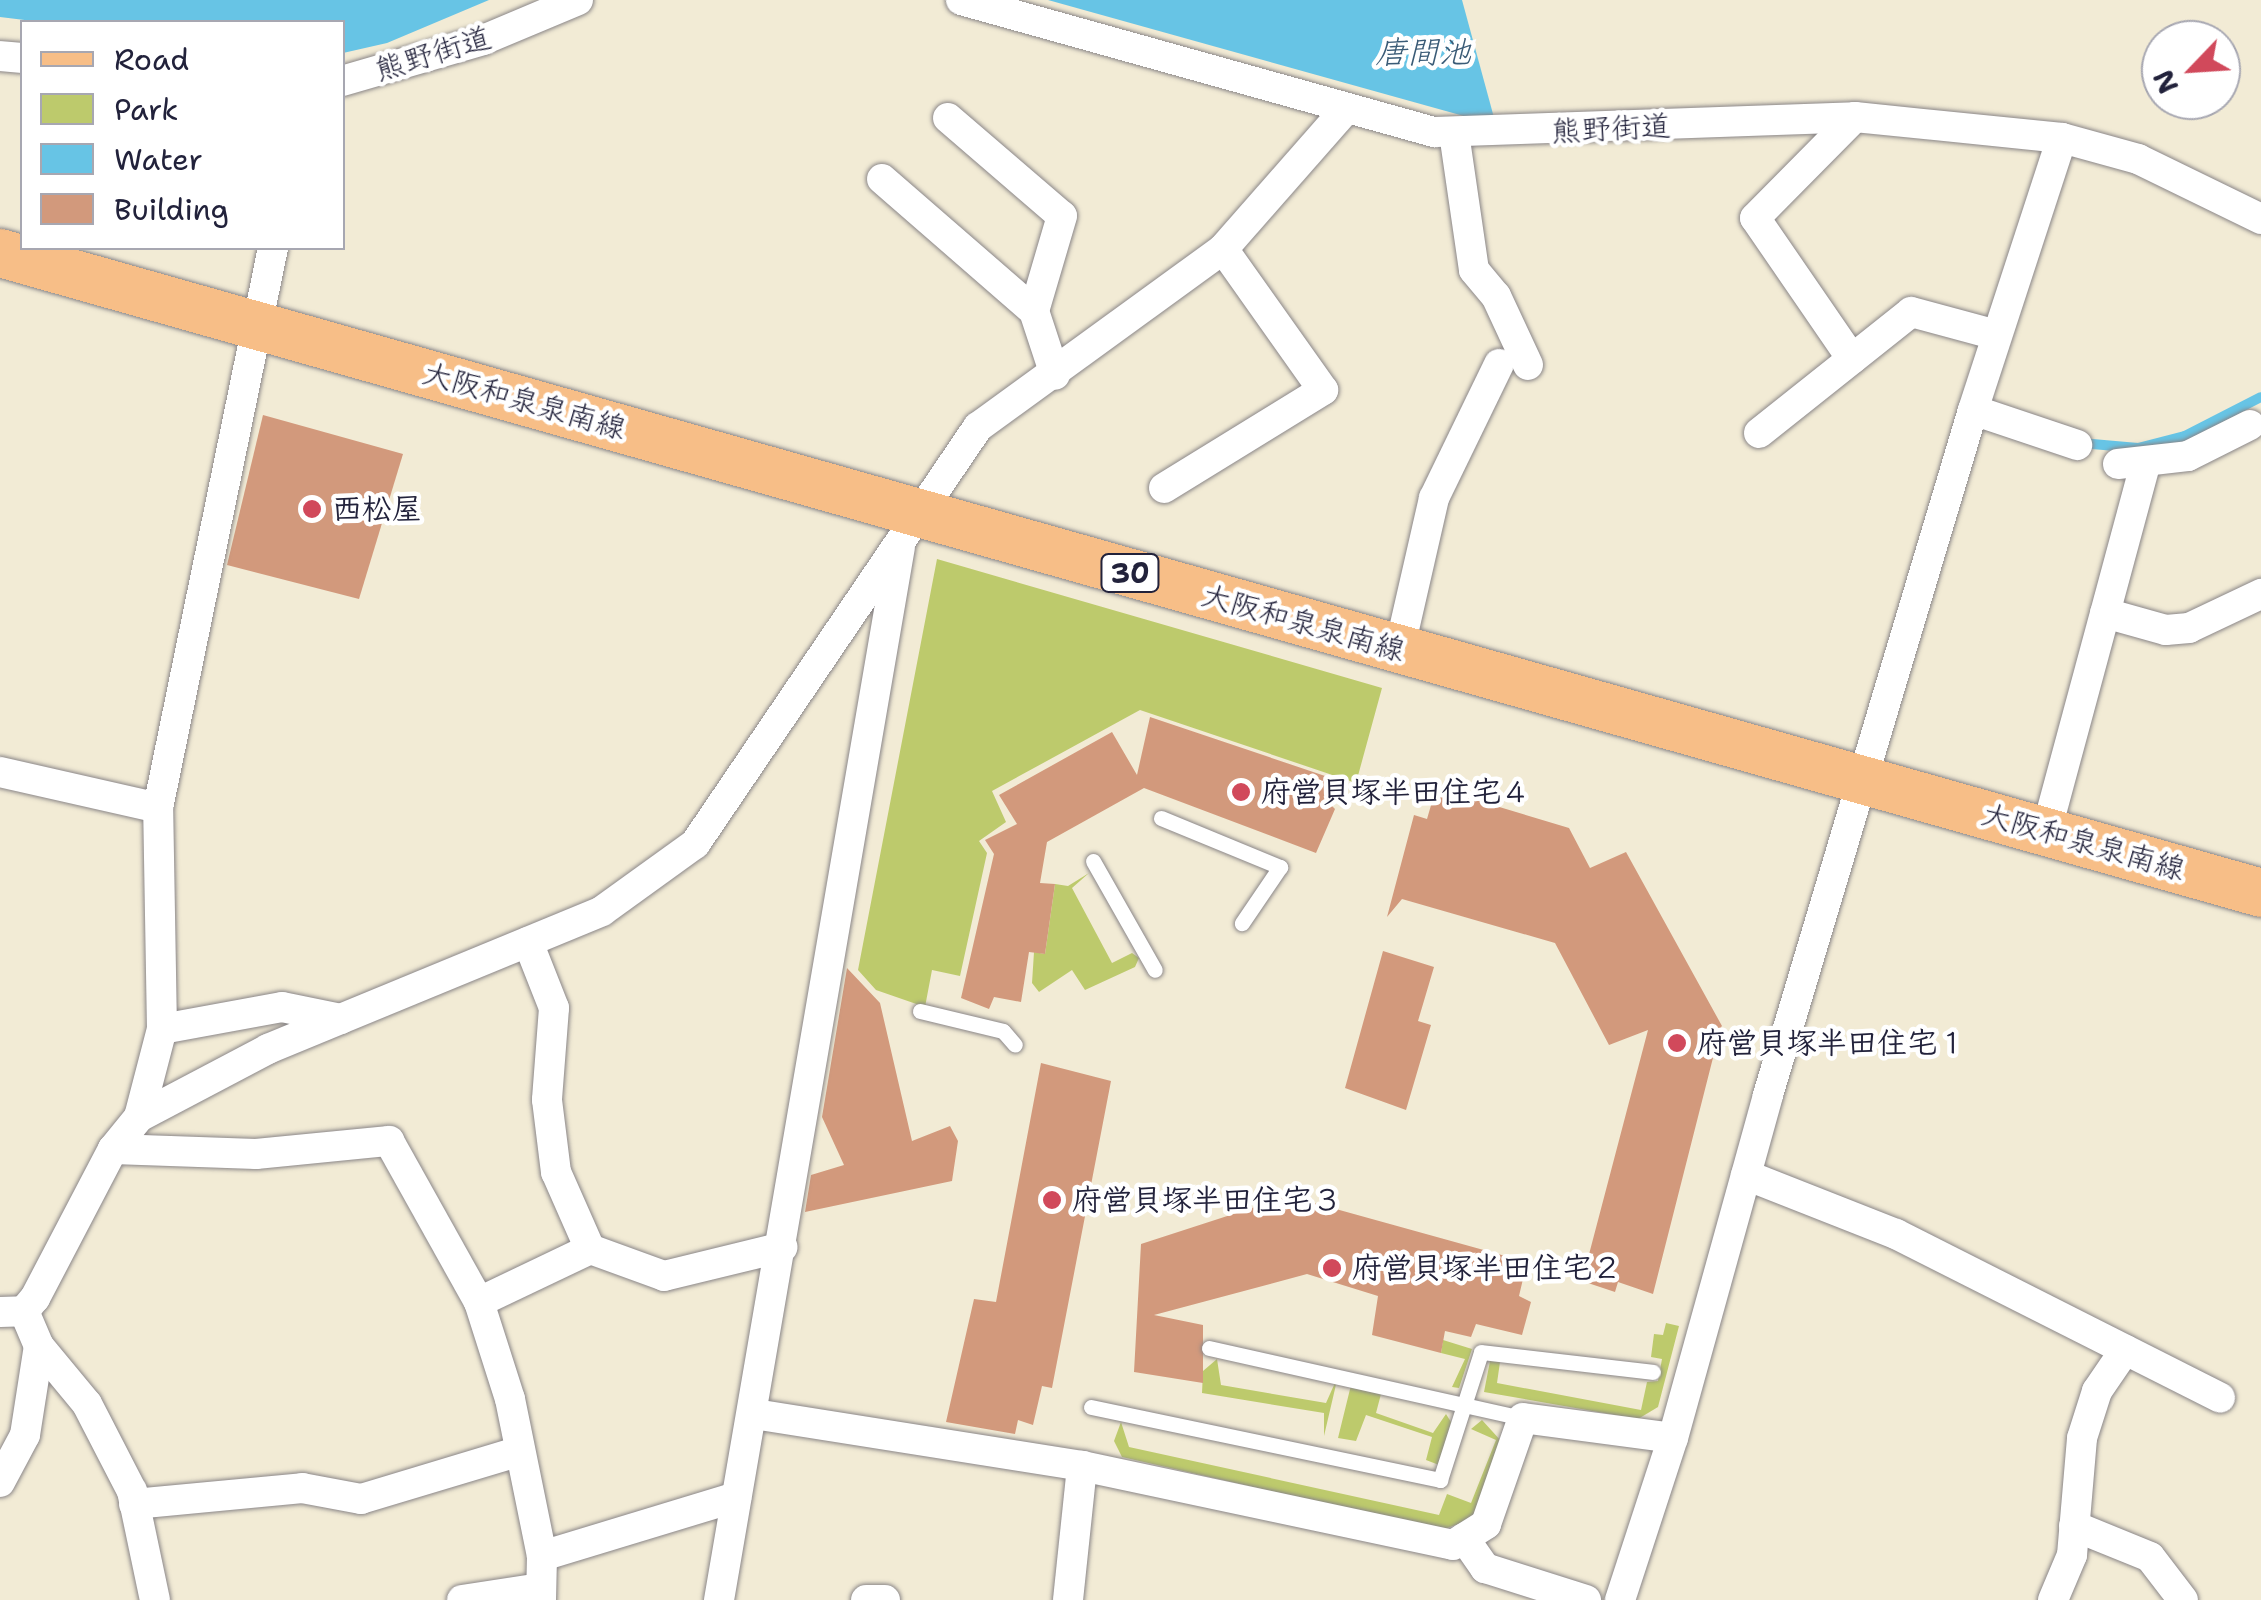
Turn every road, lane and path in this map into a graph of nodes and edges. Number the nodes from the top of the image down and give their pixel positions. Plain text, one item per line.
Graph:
1 (578, 0) edge
2 (961, 0) edge
3 (345, 80) edge
4 (1346, 109) junction
5 (1854, 117) junction
6 (948, 118) dead end
7 (1454, 133) junction
8 (2062, 138) junction
9 (882, 179) dead end
10 (2261, 219) edge
11 (1223, 249) junction
12 (272, 250) edge
13 (0, 252) edge
14 (1034, 311) junction
15 (258, 326) junction
16 (1996, 336) junction
17 (1852, 359) junction
18 (1055, 374) junction
19 (1974, 410) junction
20 (2250, 424) dead end
21 (1760, 433) dead end
22 (2077, 445) dead end
23 (1164, 488) dead end
24 (908, 523) junction
25 (2261, 594) edge
26 (2105, 614) junction
27 (1399, 651) junction
28 (0, 772) edge
29 (1866, 780) junction
30 (158, 808) junction
31 (1161, 818) dead end
32 (2046, 832) junction
33 (1093, 861) dead end
34 (2261, 893) edge
35 (1242, 923) dead end
36 (528, 942) junction
37 (1155, 970) dead end
38 (920, 1011) dead end
39 (341, 1019) junction
40 (162, 1029) junction
41 (1015, 1045) dead end
42 (139, 1117) junction
43 (113, 1149) junction
44 (1746, 1175) junction
45 (782, 1247) junction
46 (590, 1249) junction
47 (479, 1302) junction
48 (12, 1312) edge
49 (40, 1346) junction
50 (1209, 1348) dead end
51 (2125, 1350) junction
52 (1653, 1372) dead end
53 (2220, 1398) dead end
54 (1465, 1402) junction
55 (1091, 1407) dead end
56 (754, 1414) junction
57 (1523, 1418) junction
58 (1673, 1438) junction
59 (520, 1451) junction
60 (1082, 1466) junction
61 (0, 1482) edge
62 (736, 1496) junction
63 (134, 1504) junction
64 (2074, 1526) junction
65 (1464, 1538) junction
66 (542, 1556) junction
67 (541, 1594) edge
68 (155, 1600) edge
69 (462, 1600) edge
70 (719, 1600) edge
71 (866, 1600) edge
72 (885, 1600) edge
73 (1068, 1600) edge
74 (1586, 1600) edge
75 (1620, 1600) edge
76 (2054, 1600) edge
77 (2183, 1600) edge

1 - 3 street, 熊野街道
2 - 4 street, 熊野街道
4 - 7 street, 熊野街道
4 - 11 street
5 - 7 street, 熊野街道
5 - 8 street, 熊野街道
5 - 17 street
6 - 14 street
7 - 27 street
8 - 10 street, 熊野街道
8 - 16 street
9 - 14 street
11 - 18 street
11 - 23 street
12 - 15 street
13 - 15 main road, 大阪和泉泉南線 / 30
14 - 18 street
15 - 24 main road, 大阪和泉泉南線 / 30
15 - 30 street
16 - 17 street
16 - 19 street
17 - 21 street
18 - 24 street
19 - 22 street
19 - 29 street
20 - 26 street
24 - 27 main road, 大阪和泉泉南線 / 30
24 - 36 street
24 - 45 street
25 - 26 street
26 - 32 street
27 - 29 main road, 大阪和泉泉南線 / 30
28 - 30 street
29 - 32 main road, 大阪和泉泉南線 / 30
29 - 44 street
30 - 40 street
31 - 35 lane
32 - 34 main road, 大阪和泉泉南線 / 30
33 - 37 lane
36 - 39 street
36 - 46 street
38 - 41 lane
39 - 40 street
39 - 42 street
40 - 42 street
42 - 43 street
43 - 47 street
43 - 48 street
44 - 51 street
44 - 58 street
45 - 46 street
45 - 56 street
46 - 47 street
47 - 59 street
48 - 49 street
49 - 61 street
49 - 63 street
50 - 54 lane
51 - 53 street
51 - 64 street
52 - 54 lane
54 - 55 lane
54 - 57 lane
56 - 60 street
56 - 62 street
57 - 58 street
57 - 65 street
58 - 75 street
59 - 63 street
59 - 66 street
60 - 65 street
60 - 73 street
62 - 66 street
62 - 70 street
63 - 68 street
64 - 76 street
64 - 77 street
65 - 74 street
66 - 67 street
67 - 69 street
71 - 72 street

